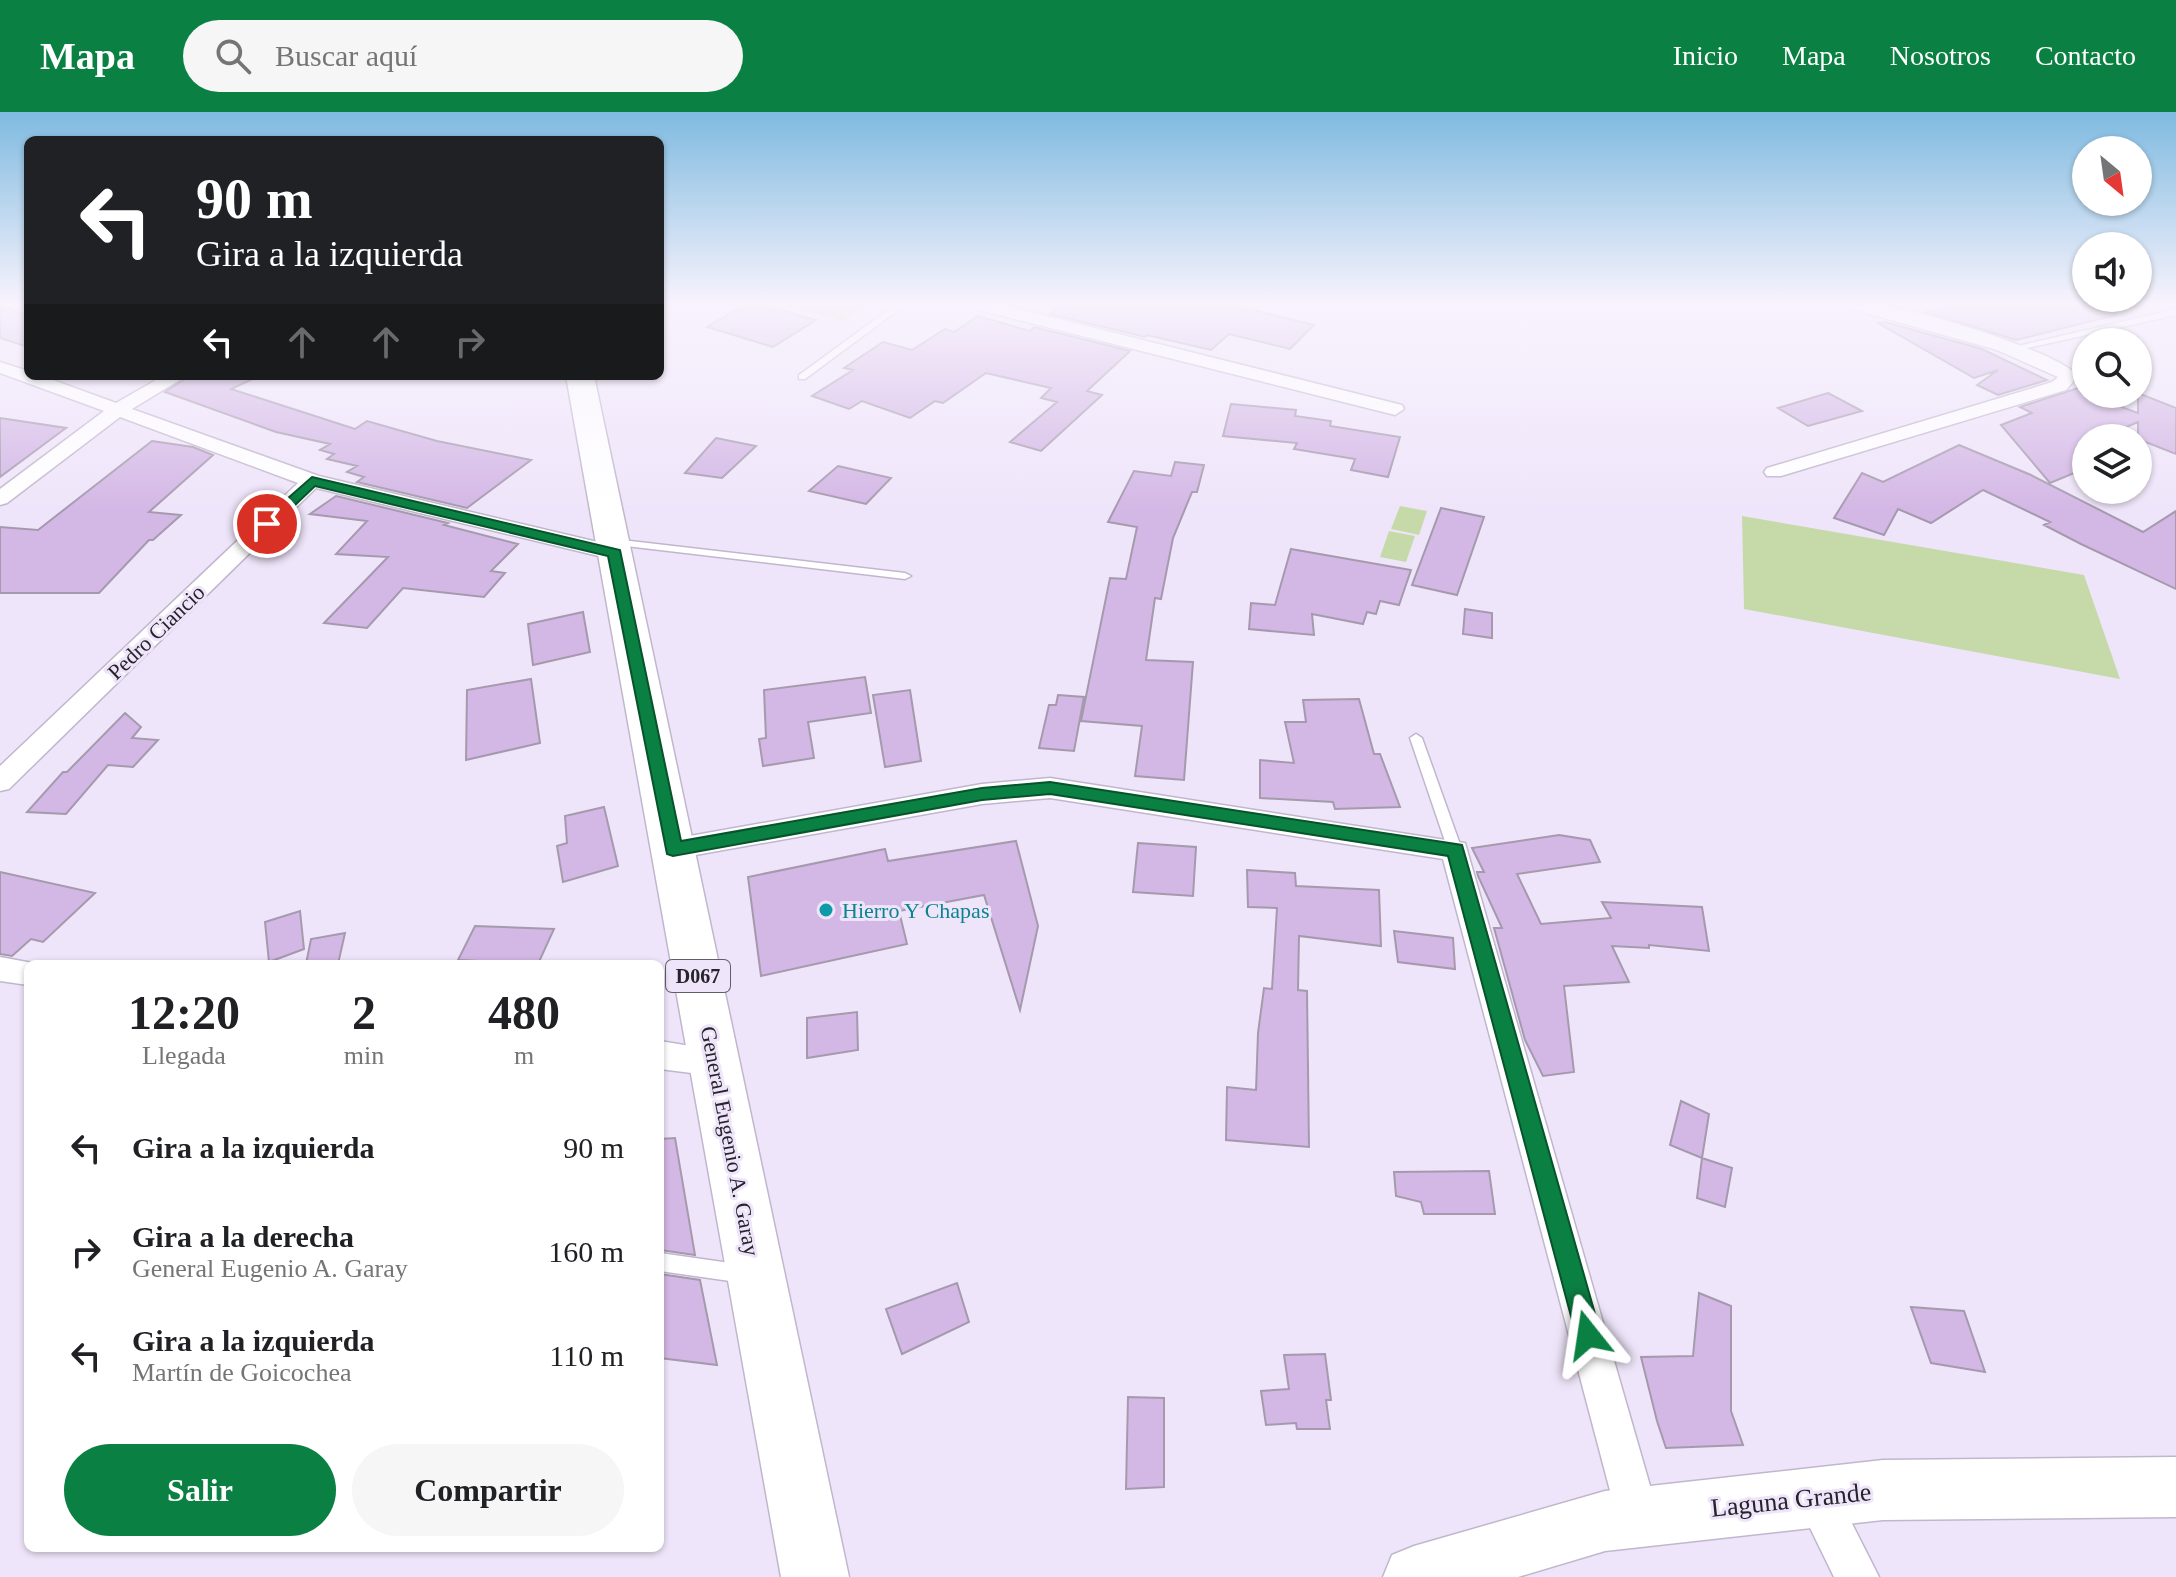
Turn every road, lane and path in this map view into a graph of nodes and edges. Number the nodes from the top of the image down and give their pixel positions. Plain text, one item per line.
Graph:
1 (807, 373) edge
2 (1253, 373) edge
3 (2065, 373) edge
4 (802, 377) dead end
5 (36, 380) edge
6 (168, 380) edge
7 (581, 380) edge
8 (1395, 409) dead end
9 (119, 410) junction
10 (1774, 472) dead end
11 (312, 481) junction
12 (0, 499) edge
13 (614, 548) junction
14 (905, 576) dead end
15 (1416, 738) dead end
16 (0, 782) edge
17 (673, 849) junction
18 (1455, 850) junction
19 (0, 969) edge
20 (24, 972) edge
21 (664, 1056) edge
22 (715, 1062) junction
23 (664, 1263) edge
24 (756, 1276) junction
25 (2176, 1487) edge
26 (1816, 1497) junction
27 (1638, 1517) junction
28 (815, 1577) edge
29 (1414, 1577) edge
30 (1857, 1577) edge

1 - 4 lane
2 - 8 street
3 - 10 street
5 - 9 street
6 - 9 street
7 - 13 main road, General Eugenio A. Garay / D067
9 - 11 street
9 - 12 street
11 - 13 street
11 - 16 street, Pedro Ciancio
13 - 14 lane
13 - 17 main road, General Eugenio A. Garay / D067
15 - 18 lane
17 - 18 street
17 - 22 main road, General Eugenio A. Garay / D067
18 - 27 street
19 - 20 street
21 - 22 street
22 - 24 main road, General Eugenio A. Garay / D067
23 - 24 lane
24 - 28 main road, General Eugenio A. Garay / D067
25 - 26 main road, Laguna Grande
26 - 27 main road, Laguna Grande
26 - 30 street
27 - 29 main road, Laguna Grande

